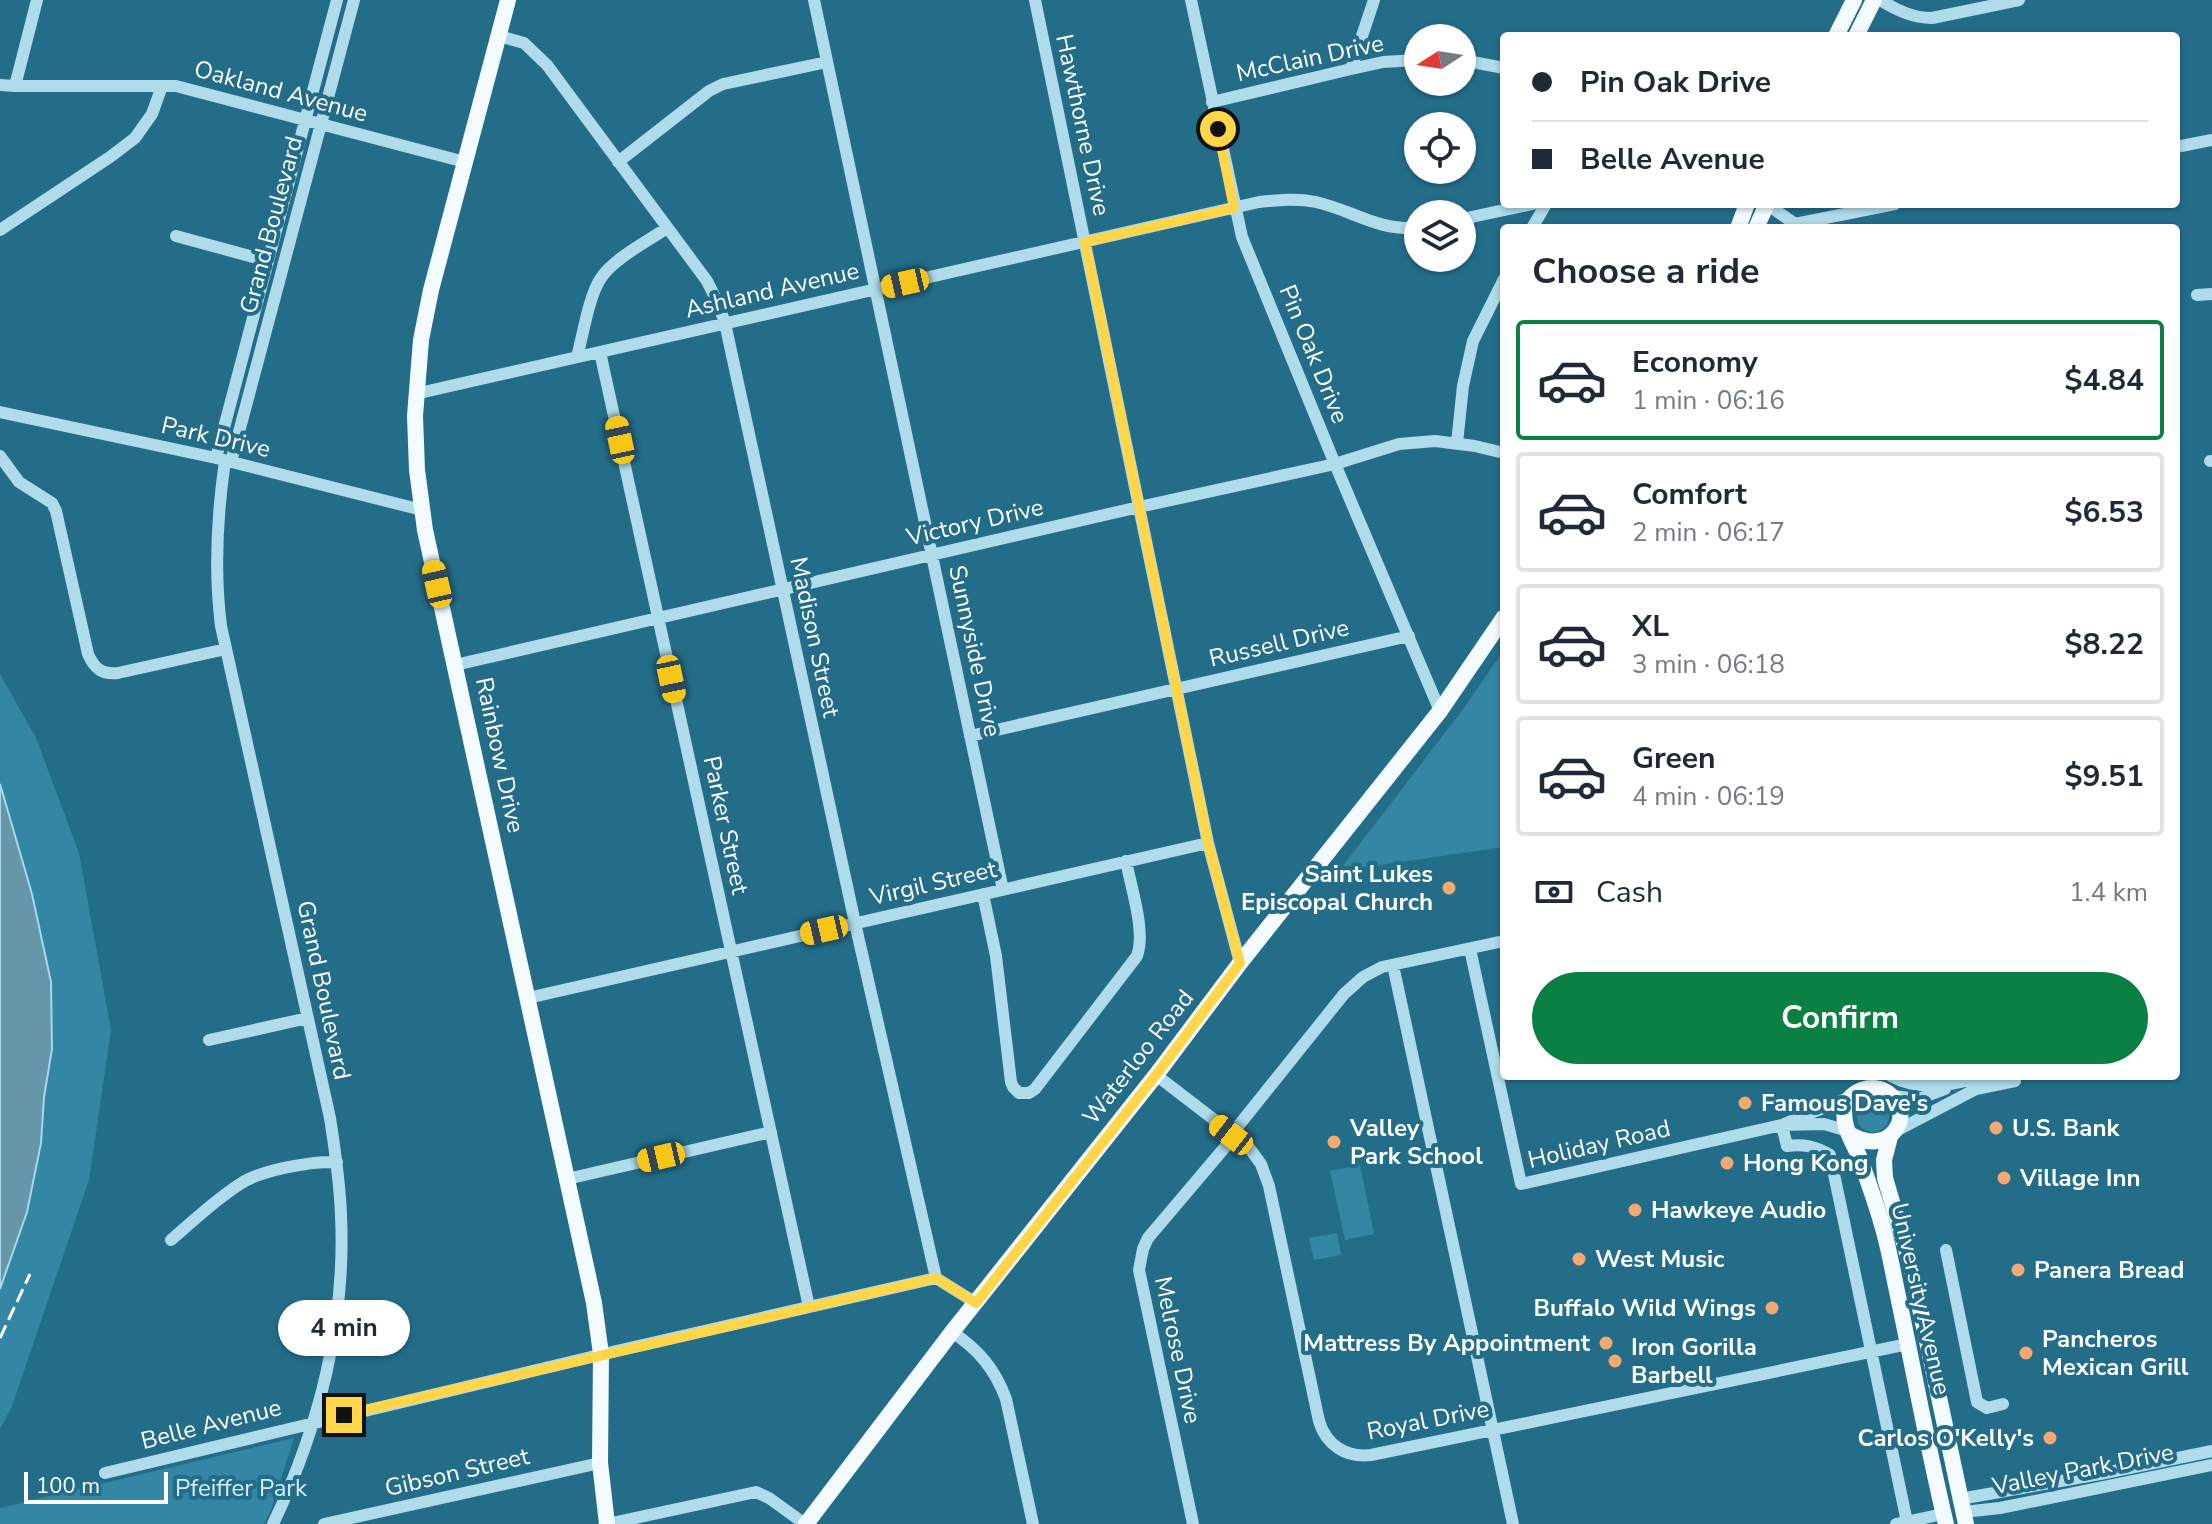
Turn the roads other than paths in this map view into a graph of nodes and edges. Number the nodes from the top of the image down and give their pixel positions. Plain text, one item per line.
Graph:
1 (37, 0) edge
2 (337, 0) edge
3 (354, 0) edge
4 (508, 0) edge
5 (814, 0) edge
6 (1035, 0) edge
7 (1191, 0) edge
8 (1374, 0) edge
9 (1854, 0) edge
10 (1877, 0) edge
11 (2019, 0) edge
12 (1838, 32) edge
13 (1858, 32) edge
14 (499, 36) junction
15 (1404, 61) edge
16 (827, 62) junction
17 (1476, 63) edge
18 (1500, 67) edge
19 (1351, 69) junction
20 (0, 85) edge
21 (15, 86) junction
22 (162, 86) junction
23 (1212, 102) junction
24 (305, 120) junction
25 (321, 124) junction
26 (2212, 140) edge
27 (2180, 146) edge
28 (465, 162) junction
29 (618, 162) junction
30 (1234, 208) junction
31 (1514, 208) edge
32 (1773, 208) edge
33 (1875, 208) edge
34 (1476, 216) edge
35 (1795, 224) edge
36 (1795, 224) edge
37 (667, 228) junction
38 (1404, 228) edge
39 (0, 230) edge
40 (176, 236) dead end
41 (1085, 242) junction
42 (268, 261) junction
43 (1500, 286) edge
44 (875, 289) junction
45 (2212, 294) edge
46 (2197, 295) dead end
47 (725, 323) junction
48 (600, 352) junction
49 (577, 357) junction
50 (415, 394) junction
51 (0, 412) edge
52 (1457, 443) junction
53 (1500, 452) edge
54 (0, 456) edge
55 (224, 460) junction
56 (1335, 464) junction
57 (1139, 507) junction
58 (422, 510) junction
59 (932, 554) junction
60 (782, 589) junction
61 (658, 618) junction
62 (1500, 623) edge
63 (1409, 636) junction
64 (226, 649) junction
65 (455, 665) junction
66 (1177, 689) junction
67 (1440, 711) junction
68 (970, 736) junction
69 (1208, 843) junction
70 (1126, 861) junction
71 (1003, 890) junction
72 (983, 894) junction
73 (855, 923) junction
74 (1500, 942) edge
75 (1470, 949) junction
76 (731, 952) junction
77 (1240, 963) junction
78 (1393, 965) junction
79 (528, 998) junction
80 (308, 1018) junction
81 (209, 1040) dead end
82 (1156, 1075) junction
83 (1857, 1080) edge
84 (1886, 1080) edge
85 (1901, 1080) edge
86 (1971, 1080) edge
87 (2015, 1081) dead end
88 (1959, 1083) junction
89 (1890, 1095) junction
90 (1851, 1096) junction
91 (1782, 1125) junction
92 (771, 1132) junction
93 (1850, 1133) junction
94 (1893, 1134) junction
95 (1231, 1135) junction
96 (337, 1162) junction
97 (567, 1179) junction
98 (171, 1240) dead end
99 (1946, 1250) dead end
100 (936, 1278) junction
101 (976, 1303) junction
102 (809, 1307) junction
103 (952, 1332) junction
104 (1908, 1344) junction
105 (1870, 1352) junction
106 (601, 1354) junction
107 (2003, 1404) dead end
108 (1943, 1421) junction
109 (314, 1422) junction
110 (1926, 1426) junction
111 (1492, 1430) junction
112 (2212, 1451) edge
113 (600, 1463) junction
114 (2212, 1465) edge
115 (105, 1473) dead end
116 (2000, 1508) junction
117 (1963, 1512) edge
118 (1945, 1519) edge
119 (1902, 1523) edge
120 (273, 1524) edge
121 (324, 1524) edge
122 (607, 1524) edge
123 (805, 1524) edge
124 (1033, 1524) edge
125 (1193, 1524) edge
126 (1513, 1524) edge
127 (2004, 1524) edge

1 - 21 street
2 - 24 street, Grand Boulevard
3 - 25 street, Grand Boulevard
4 - 14 main road, Rainbow Drive
5 - 16 street, Sunnyside Drive
6 - 41 street, Hawthorne Drive
7 - 23 street, Pin Oak Drive
8 - 19 street
9 - 12 main road
10 - 11 street
10 - 13 main road
14 - 28 main road, Rainbow Drive
14 - 29 street, Madison Street
15 - 19 street, McClain Drive
16 - 29 street
16 - 44 street, Sunnyside Drive
17 - 18 street
19 - 23 street, McClain Drive
20 - 21 street
21 - 22 street
22 - 24 street, Oakland Avenue
22 - 39 street, Oakland Avenue
23 - 30 street, Pin Oak Drive
24 - 25 street, Oakland Avenue
24 - 42 street, Grand Boulevard
25 - 28 street, Oakland Avenue
25 - 55 street, Grand Boulevard
26 - 27 street
28 - 50 main road, Rainbow Drive
29 - 37 street, Madison Street
30 - 38 street, Ashland Avenue
30 - 41 street, Ashland Avenue
30 - 56 street, Pin Oak Drive
31 - 34 street
32 - 35 street
33 - 36 street
37 - 47 street, Madison Street
37 - 49 street
40 - 42 street
41 - 44 street, Ashland Avenue
41 - 57 street, Hawthorne Drive
42 - 55 street, Grand Boulevard
43 - 52 street
44 - 47 street, Ashland Avenue
44 - 59 street, Sunnyside Drive
45 - 46 street
47 - 48 street, Ashland Avenue
47 - 60 street, Madison Street
48 - 49 street, Ashland Avenue
48 - 61 street, Parker Street
49 - 50 street, Ashland Avenue
50 - 58 main road, Rainbow Drive
51 - 55 street, Park Drive
52 - 53 street, Victory Drive
52 - 56 street, Victory Drive
54 - 64 street
55 - 58 street, Park Drive
55 - 64 street, Grand Boulevard
56 - 57 street, Victory Drive
56 - 63 street, Pin Oak Drive
57 - 59 street, Victory Drive
57 - 66 street, Hawthorne Drive
58 - 65 main road, Rainbow Drive
59 - 60 street, Victory Drive
59 - 68 street, Sunnyside Drive
60 - 61 street, Victory Drive
60 - 73 street, Madison Street
61 - 65 street, Victory Drive
61 - 76 street, Parker Street
62 - 67 main road, Waterloo Road
63 - 66 street, Russell Drive
63 - 67 street, Pin Oak Drive
64 - 80 street, Grand Boulevard
65 - 79 main road, Rainbow Drive
66 - 68 street, Russell Drive
66 - 69 street, Hawthorne Drive
67 - 77 main road, Waterloo Road
68 - 71 street, Sunnyside Drive
69 - 70 street, Virgil Street
69 - 77 street, Hawthorne Drive
70 - 71 street, Virgil Street
70 - 72 street
71 - 72 street, Virgil Street
72 - 73 street, Virgil Street
73 - 76 street, Virgil Street
73 - 100 street, Madison Street
74 - 75 street, Melrose Drive
75 - 78 street, Melrose Drive
75 - 91 street, Holiday Road
76 - 79 street, Virgil Street
76 - 92 street, Parker Street
77 - 82 main road, Waterloo Road
78 - 95 street, Melrose Drive
78 - 111 street
79 - 97 main road, Rainbow Drive
80 - 81 street
80 - 96 street, Grand Boulevard
82 - 95 street, Royal Drive
82 - 101 main road, Waterloo Road
83 - 90 main road
84 - 89 main road
85 - 88 street
86 - 88 street
87 - 94 street
88 - 89 street
89 - 90 main road
89 - 94 main road
90 - 91 street, Holiday Road
90 - 93 main road
91 - 93 street, Holiday Road
91 - 105 street
92 - 97 street
92 - 102 street, Parker Street
93 - 94 main road
93 - 104 main road, University Avenue
94 - 108 main road, University Avenue
95 - 111 street, Royal Drive
95 - 125 street, Melrose Drive
96 - 98 street
96 - 109 street, Grand Boulevard
97 - 106 main road, Rainbow Drive
99 - 107 street
100 - 101 street
100 - 102 street, Belle Avenue
101 - 103 main road, Waterloo Road
102 - 106 street, Belle Avenue
103 - 123 main road, Waterloo Road
103 - 124 street
104 - 105 street, Royal Drive
104 - 108 main road
104 - 110 main road, University Avenue
105 - 111 street, Royal Drive
105 - 119 street
106 - 109 street, Belle Avenue
106 - 113 main road, Rainbow Drive
108 - 117 main road, University Avenue
109 - 115 street, Belle Avenue
109 - 120 street, Grand Boulevard
110 - 117 main road
110 - 118 main road, University Avenue
111 - 126 street
112 - 117 street, Valley Park Drive
113 - 121 street, Gibson Street
113 - 122 main road, Rainbow Drive
114 - 116 street, Valley Park Drive
116 - 117 street, Valley Park Drive
116 - 127 street
118 - 119 street
122 - 123 street

